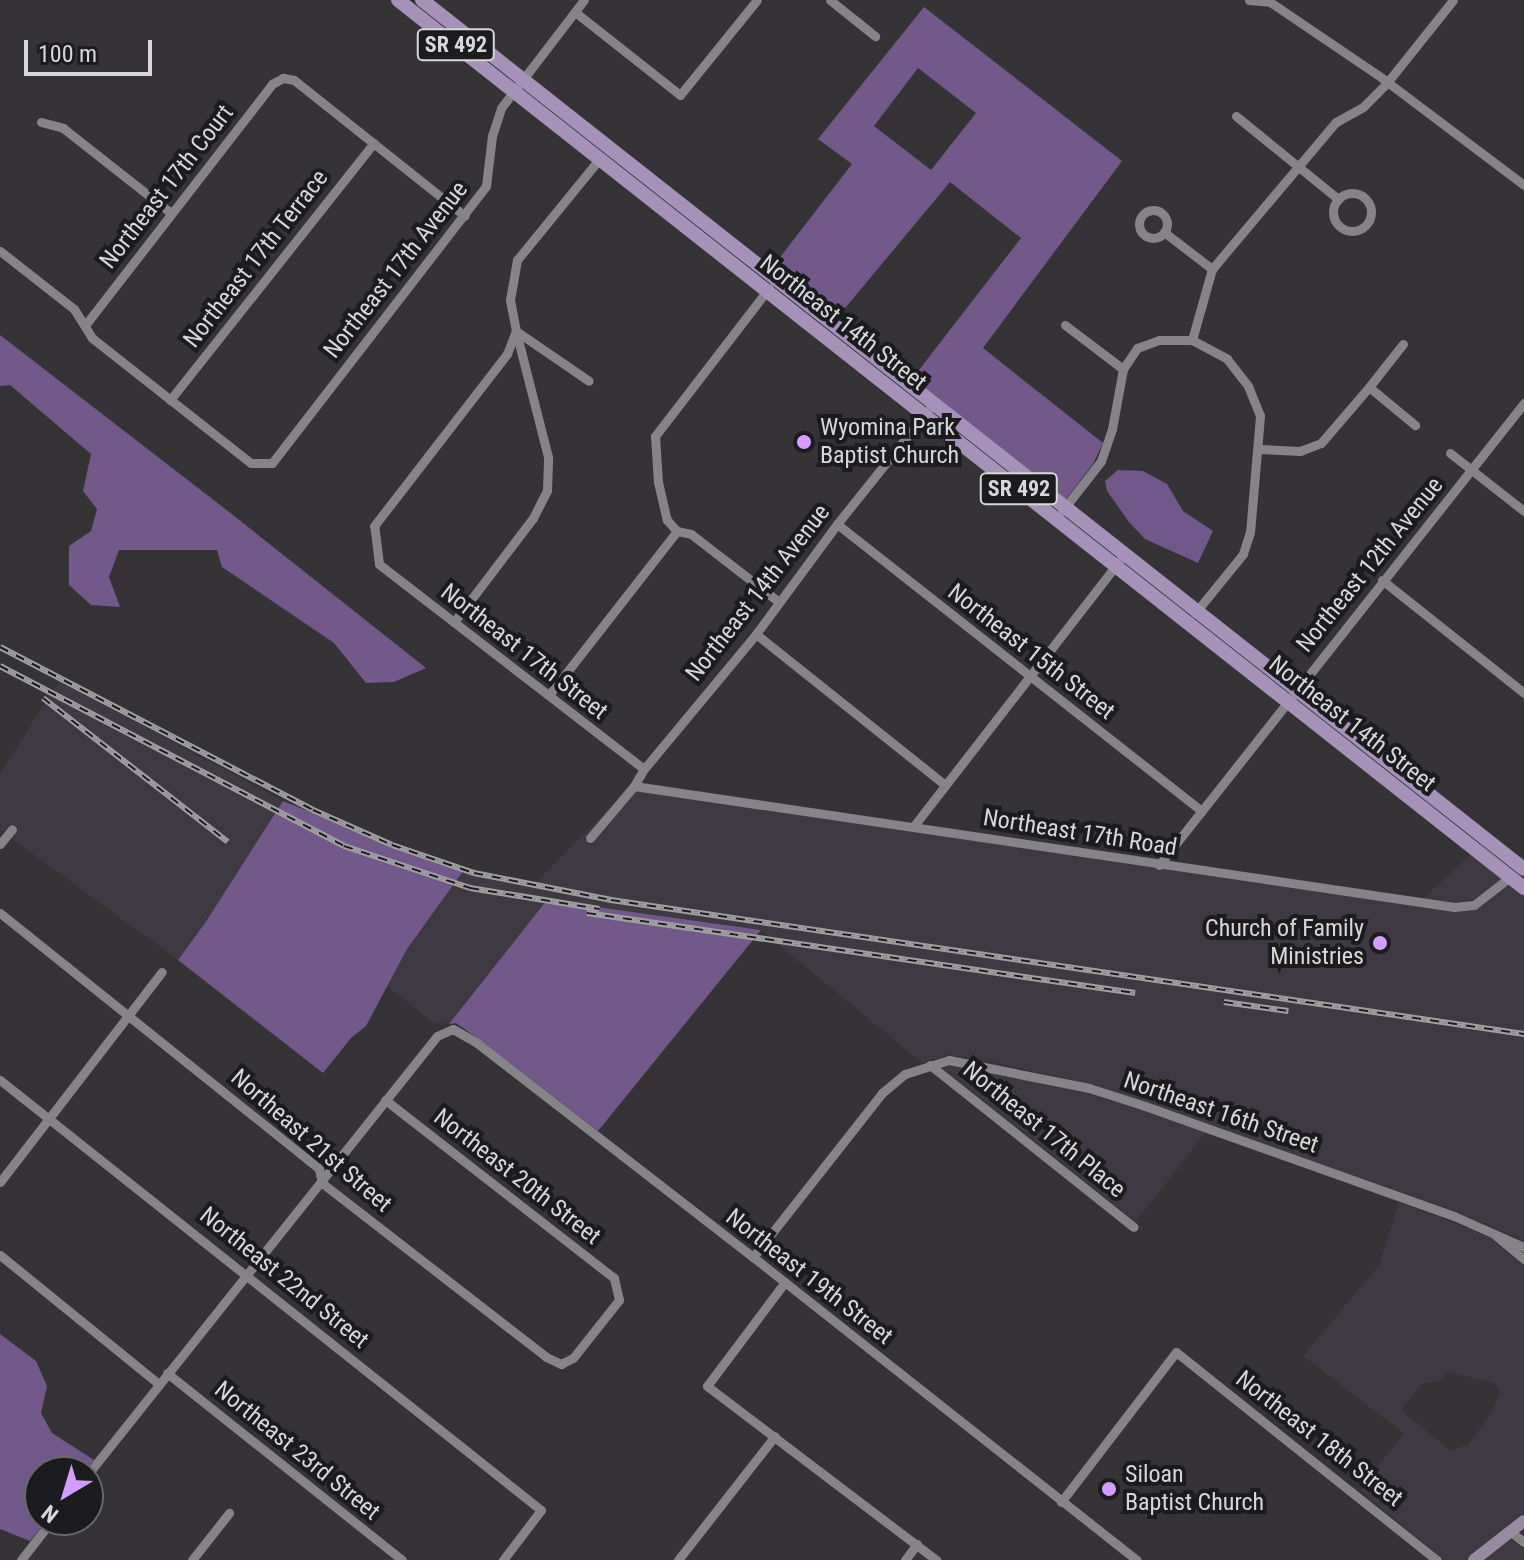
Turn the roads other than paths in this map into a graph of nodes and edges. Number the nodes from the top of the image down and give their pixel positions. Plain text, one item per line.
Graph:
1 (398, 0) edge
2 (422, 0) edge
3 (584, 0) edge
4 (757, 0) edge
5 (830, 0) edge
6 (1249, 0) edge
7 (1453, 0) edge
8 (1270, 1) edge
9 (575, 12) junction
10 (875, 36) dead end
11 (1386, 84) junction
12 (518, 85) junction
13 (1236, 116) dead end
14 (41, 122) dead end
15 (374, 143) junction
16 (604, 152) junction
17 (1299, 165) junction
18 (1524, 185) edge
19 (1338, 199) junction
20 (171, 213) junction
21 (465, 216) junction
22 (1164, 232) dead end
23 (0, 251) edge
24 (1212, 269) junction
25 (772, 285) junction
26 (86, 324) junction
27 (1065, 325) dead end
28 (516, 331) junction
29 (1192, 340) junction
30 (1403, 344) dead end
31 (1123, 369) junction
32 (589, 381) dead end
33 (1369, 387) junction
34 (170, 400) junction
35 (1524, 403) edge
36 (929, 409) junction
37 (1415, 425) dead end
38 (1259, 449) junction
39 (1450, 453) dead end
40 (1471, 470) junction
41 (1524, 511) edge
42 (1061, 513) junction
43 (837, 524) junction
44 (677, 531) junction
45 (1120, 560) junction
46 (1382, 580) junction
47 (779, 602) junction
48 (1192, 616) junction
49 (454, 622) junction
50 (756, 634) junction
51 (1030, 678) junction
52 (1524, 693) edge
53 (549, 695) junction
54 (1292, 695) junction
55 (644, 769) junction
56 (945, 785) junction
57 (634, 786) junction
58 (1202, 811) junction
59 (913, 827) junction
60 (12, 829) dead end
61 (590, 838) dead end
62 (0, 844) edge
63 (1159, 865) junction
64 (1524, 869) edge
65 (1510, 877) junction
66 (1524, 888) edge
67 (0, 913) edge
68 (162, 972) dead end
69 (129, 1014) junction
70 (930, 1065) junction
71 (0, 1080) edge
72 (385, 1100) junction
73 (50, 1119) junction
74 (0, 1182) edge
75 (322, 1183) junction
76 (1134, 1227) dead end
77 (1491, 1231) junction
78 (1524, 1247) edge
79 (0, 1255) edge
80 (753, 1257) junction
81 (1524, 1259) edge
82 (248, 1275) junction
83 (785, 1282) junction
84 (561, 1364) joint
85 (167, 1373) junction
86 (159, 1384) junction
87 (775, 1436) junction
88 (102, 1456) edge
89 (1061, 1502) junction
90 (229, 1513) dead end
91 (1524, 1521) edge
92 (1511, 1532) junction
93 (40, 1536) edge
94 (1524, 1542) edge
95 (917, 1544) junction
96 (21, 1560) edge
97 (192, 1560) edge
98 (402, 1560) edge
99 (503, 1560) edge
100 (678, 1560) edge
101 (905, 1560) edge
102 (936, 1560) edge
103 (1137, 1560) edge
104 (1437, 1560) edge
105 (1474, 1560) edge

1 - 12 main road, Northeast 14th Street / SR 492
2 - 12 main road, Northeast 14th Street / SR 492
3 - 9 street, Northeast 17th Avenue
4 - 9 street
5 - 10 street
6 - 8 street
7 - 11 street
8 - 11 street
9 - 12 street, Northeast 17th Avenue
11 - 17 street
11 - 18 street
12 - 16 main road, Northeast 14th Street / SR 492
12 - 21 street, Northeast 17th Avenue
13 - 17 street
14 - 20 street
15 - 20 street, Northeast 17th Court
15 - 21 street
15 - 34 street, Northeast 17th Terrace
16 - 25 main road, Northeast 14th Street / SR 492
16 - 28 street
17 - 19 street
17 - 24 street
19 - 19 street
20 - 26 street, Northeast 17th Court
21 - 34 street, Northeast 17th Avenue
22 - 24 street
23 - 26 street
24 - 29 street
25 - 36 main road, Northeast 14th Street / SR 492
25 - 44 street
26 - 34 street
27 - 31 street
28 - 32 street
28 - 49 street
28 - 49 street, Northeast 17th Street
29 - 31 street
29 - 38 street
30 - 33 street
31 - 42 street
33 - 37 street
33 - 38 street
35 - 40 street, Northeast 12th Avenue
36 - 42 main road, Northeast 14th Street / SR 492
36 - 43 street, Northeast 14th Avenue
38 - 48 street
39 - 40 street
40 - 41 street
40 - 46 street, Northeast 12th Avenue
42 - 45 main road, Northeast 14th Street / SR 492
43 - 47 street, Northeast 14th Avenue
43 - 51 street, Northeast 15th Street
44 - 47 street
44 - 53 street
45 - 48 main road, Northeast 14th Street / SR 492
45 - 51 street
46 - 52 street
46 - 54 street, Northeast 12th Avenue
47 - 50 street, Northeast 14th Avenue
48 - 54 main road, Northeast 14th Street / SR 492
49 - 53 street, Northeast 17th Street
50 - 55 street, Northeast 14th Avenue
50 - 56 street
51 - 56 street
51 - 58 street, Northeast 15th Street
53 - 55 street, Northeast 17th Street
54 - 58 street, Northeast 12th Avenue
54 - 64 main road, Northeast 14th Street / SR 492
54 - 65 main road, Northeast 14th Street / SR 492
55 - 57 street
56 - 59 street
57 - 59 street, Northeast 17th Road
57 - 61 street
58 - 63 street, Northeast 12th Avenue
59 - 63 street, Northeast 17th Road
60 - 62 street
63 - 65 street, Northeast 17th Road
65 - 66 main road, Northeast 14th Street / SR 492
67 - 69 street, Northeast 21st Street
68 - 69 street
69 - 73 street
69 - 75 street, Northeast 21st Street
70 - 76 street, Northeast 17th Place
70 - 77 street, Northeast 16th Street
70 - 80 street
71 - 73 street, Northeast 22nd Street
72 - 75 street
72 - 80 street, Northeast 19th Street
72 - 84 street, Northeast 20th Street
73 - 74 street
73 - 82 street, Northeast 22nd Street
75 - 82 street
75 - 84 street, Northeast 21st Street
77 - 78 street, Northeast 16th Street
77 - 81 street, Northeast 16th Street
79 - 86 street
80 - 83 street, Northeast 19th Street
82 - 85 street
82 - 99 street, Northeast 22nd Street
83 - 87 street
83 - 89 street, Northeast 19th Street
85 - 86 street
85 - 98 street, Northeast 23rd Street
86 - 88 street
87 - 95 street
87 - 100 street
89 - 103 street, Northeast 19th Street
89 - 104 street, Northeast 18th Street
90 - 97 street
91 - 92 main road
92 - 94 street
92 - 105 main road
93 - 96 street
95 - 101 street
95 - 102 street

